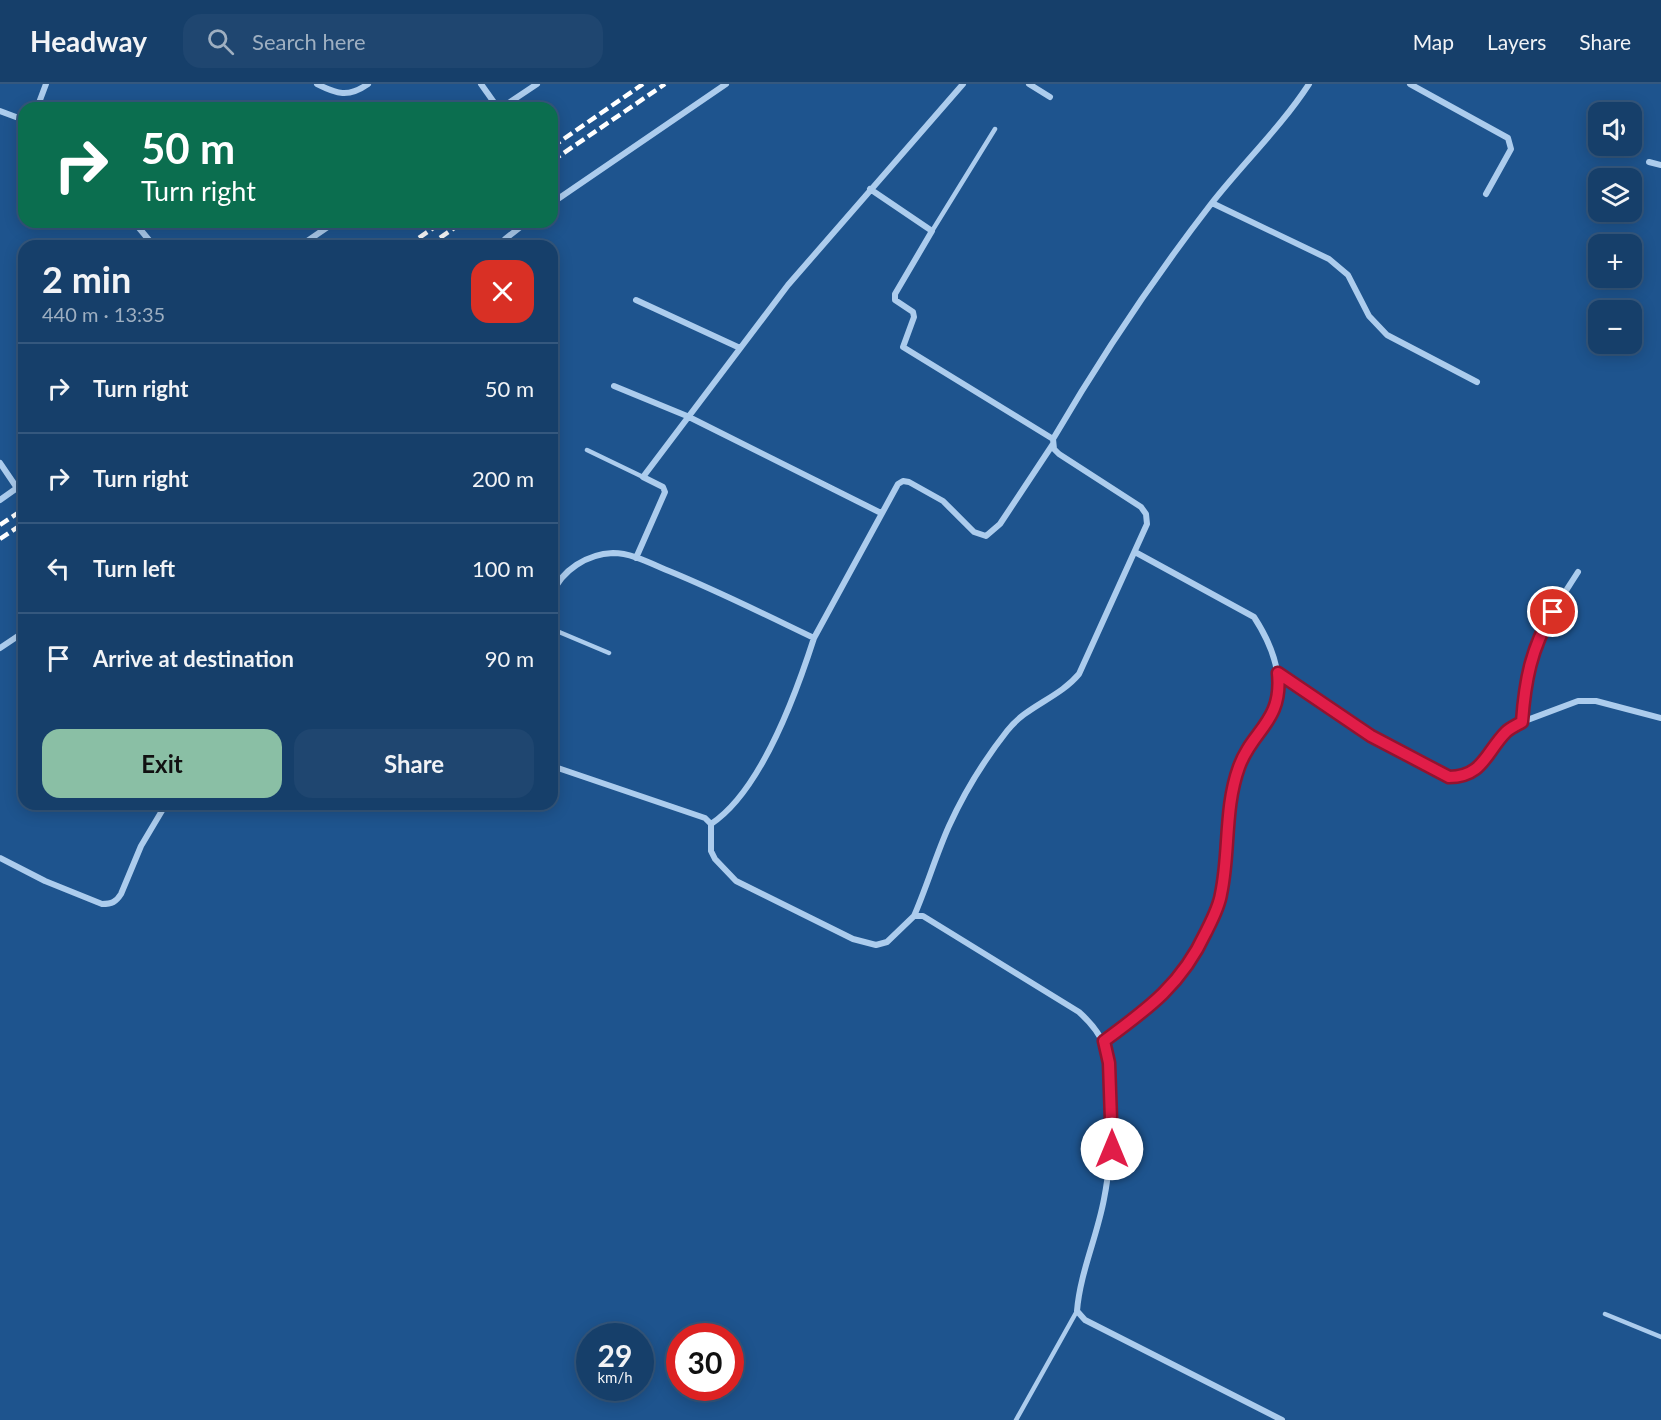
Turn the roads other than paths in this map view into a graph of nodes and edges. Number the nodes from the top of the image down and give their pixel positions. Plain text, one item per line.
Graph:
1 (46, 84) edge
2 (317, 84) edge
3 (368, 84) edge
4 (481, 84) edge
5 (537, 84) edge
6 (726, 84) edge
7 (963, 84) edge
8 (1029, 84) edge
9 (1309, 84) edge
10 (1410, 84) edge
11 (1050, 97) dead end
12 (39, 102) edge
13 (495, 102) edge
14 (509, 102) edge
15 (0, 111) edge
16 (18, 118) edge
17 (995, 129) dead end
18 (1649, 162) dead end
19 (1661, 165) edge
20 (870, 189) junction
21 (1486, 194) dead end
22 (558, 199) edge
23 (1212, 203) junction
24 (139, 228) edge
25 (326, 228) edge
26 (519, 228) edge
27 (932, 231) junction
28 (149, 240) edge
29 (309, 240) edge
30 (504, 240) edge
31 (636, 300) dead end
32 (740, 348) junction
33 (1477, 382) dead end
34 (614, 386) dead end
35 (687, 416) junction
36 (1053, 442) junction
37 (587, 450) dead end
38 (0, 463) edge
39 (643, 477) junction
40 (17, 488) joint
41 (0, 500) edge
42 (881, 513) junction
43 (1135, 552) junction
44 (636, 558) junction
45 (1578, 572) dead end
46 (558, 586) edge
47 (558, 632) edge
48 (18, 636) edge
49 (814, 638) junction
50 (0, 648) edge
51 (609, 653) dead end
52 (1278, 673) junction
53 (1661, 718) edge
54 (1522, 722) junction
55 (558, 768) edge
56 (162, 810) edge
57 (711, 824) junction
58 (0, 858) edge
59 (914, 916) junction
60 (1104, 1041) junction
61 (1077, 1311) junction
62 (1605, 1314) dead end
63 (1661, 1338) edge
64 (1016, 1420) edge
65 (1282, 1420) edge

1 - 12 street
2 - 3 street
4 - 13 street
5 - 14 street
6 - 22 street
7 - 20 street
8 - 11 street
9 - 23 street
10 - 21 street
15 - 16 street
17 - 27 lane
18 - 19 street
20 - 27 street
20 - 32 street
23 - 33 street
23 - 36 street
24 - 28 street
25 - 29 street
26 - 30 street
27 - 36 street
31 - 32 street
32 - 35 street
34 - 35 street
35 - 39 street
35 - 42 street
36 - 42 street
36 - 43 street
37 - 39 lane
38 - 40 street
39 - 44 street
40 - 41 street
42 - 49 street
43 - 52 street
43 - 59 street
44 - 46 street
44 - 49 street
45 - 54 street
47 - 51 lane
48 - 50 street
49 - 57 street
52 - 54 street
52 - 60 street
53 - 54 street
55 - 57 street
56 - 58 street
57 - 59 street
59 - 60 street
60 - 61 street
61 - 64 lane
61 - 65 street
62 - 63 lane

